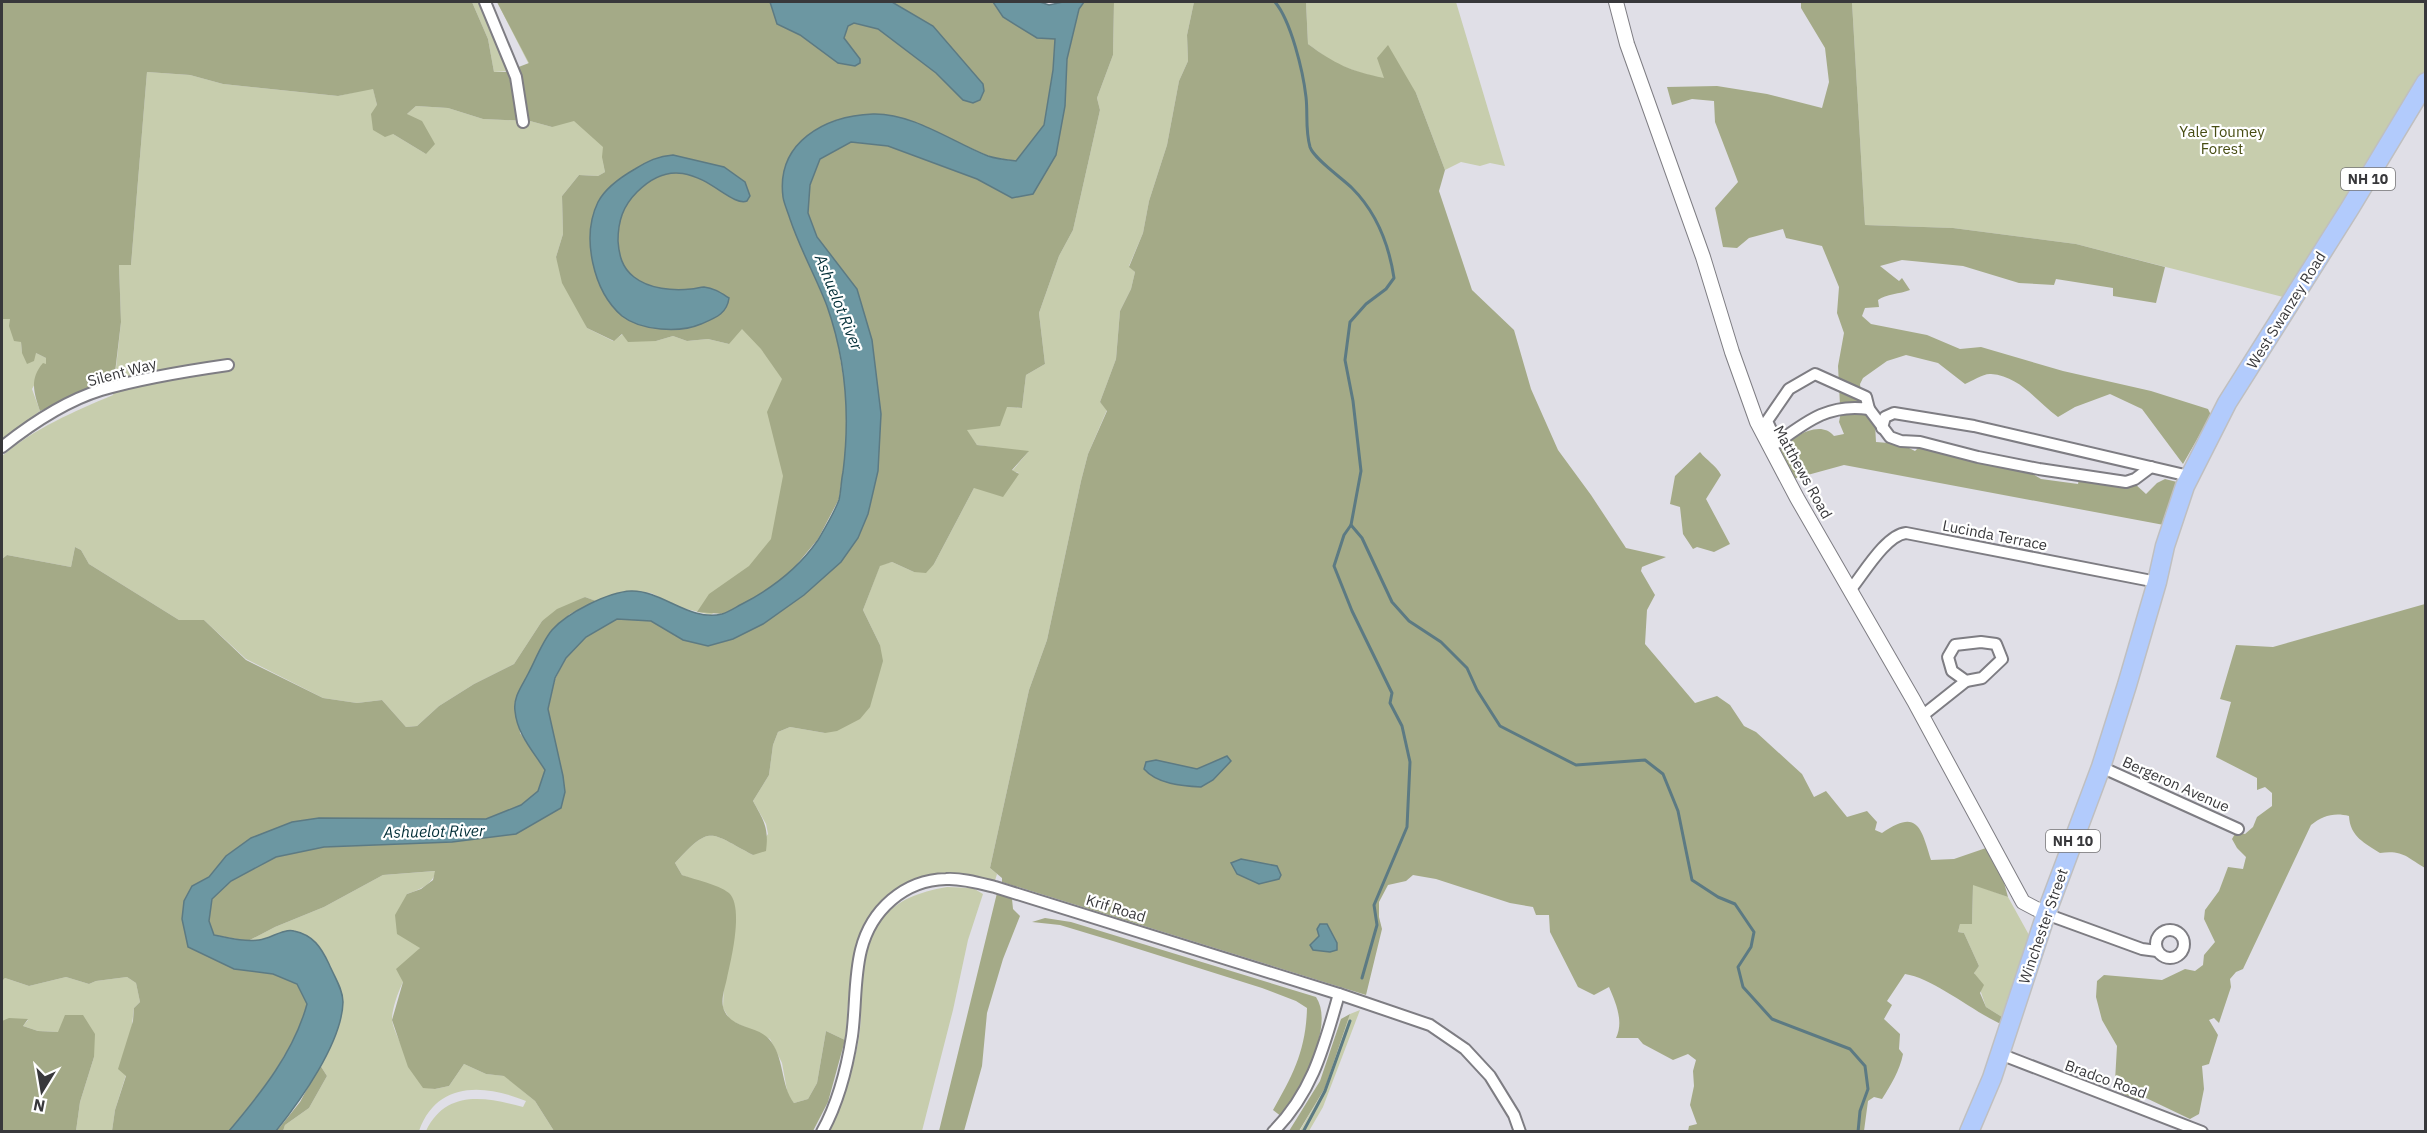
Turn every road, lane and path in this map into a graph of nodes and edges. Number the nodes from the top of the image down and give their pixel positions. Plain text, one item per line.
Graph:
1 (485, 2) edge
2 (1616, 2) edge
3 (2426, 82) edge
4 (523, 122) dead end
5 (228, 365) dead end
6 (1869, 409) junction
7 (1882, 428) junction
8 (2, 447) edge
9 (2151, 467) junction
10 (2189, 476) junction
11 (2165, 546) joint
12 (2157, 582) junction
13 (1851, 589) junction
14 (1966, 681) junction
15 (1922, 716) junction
16 (2101, 767) junction
17 (2238, 829) dead end
18 (2046, 914) junction
19 (2157, 951) dead end
20 (1339, 994) junction
21 (2000, 1054) junction
22 (822, 1131) edge
23 (1273, 1131) edge
24 (1520, 1131) edge
25 (1969, 1131) edge
26 (2202, 1131) edge

1 - 4 street
2 - 13 street, Matthews Road
3 - 10 main road, West Swanzey Road / NH 10
5 - 8 street, Silent Way
6 - 6 street
6 - 7 street
7 - 9 street
7 - 9 street
9 - 10 street
10 - 11 main road, West Swanzey Road / NH 10
11 - 12 main road, Winchester Street / NH 10
12 - 13 street, Lucinda Terrace
12 - 16 main road, Winchester Street / NH 10
13 - 15 street, Matthews Road
14 - 14 street
14 - 15 street
15 - 18 street, Matthews Road
16 - 17 street, Bergeron Avenue
16 - 18 main road, Winchester Street / NH 10
18 - 19 street
18 - 21 main road, Winchester Street / NH 10
20 - 22 street, Krif Road
20 - 23 street
20 - 24 street, Krif Road
21 - 25 main road, Winchester Street / NH 10
21 - 26 street, Bradco Road

